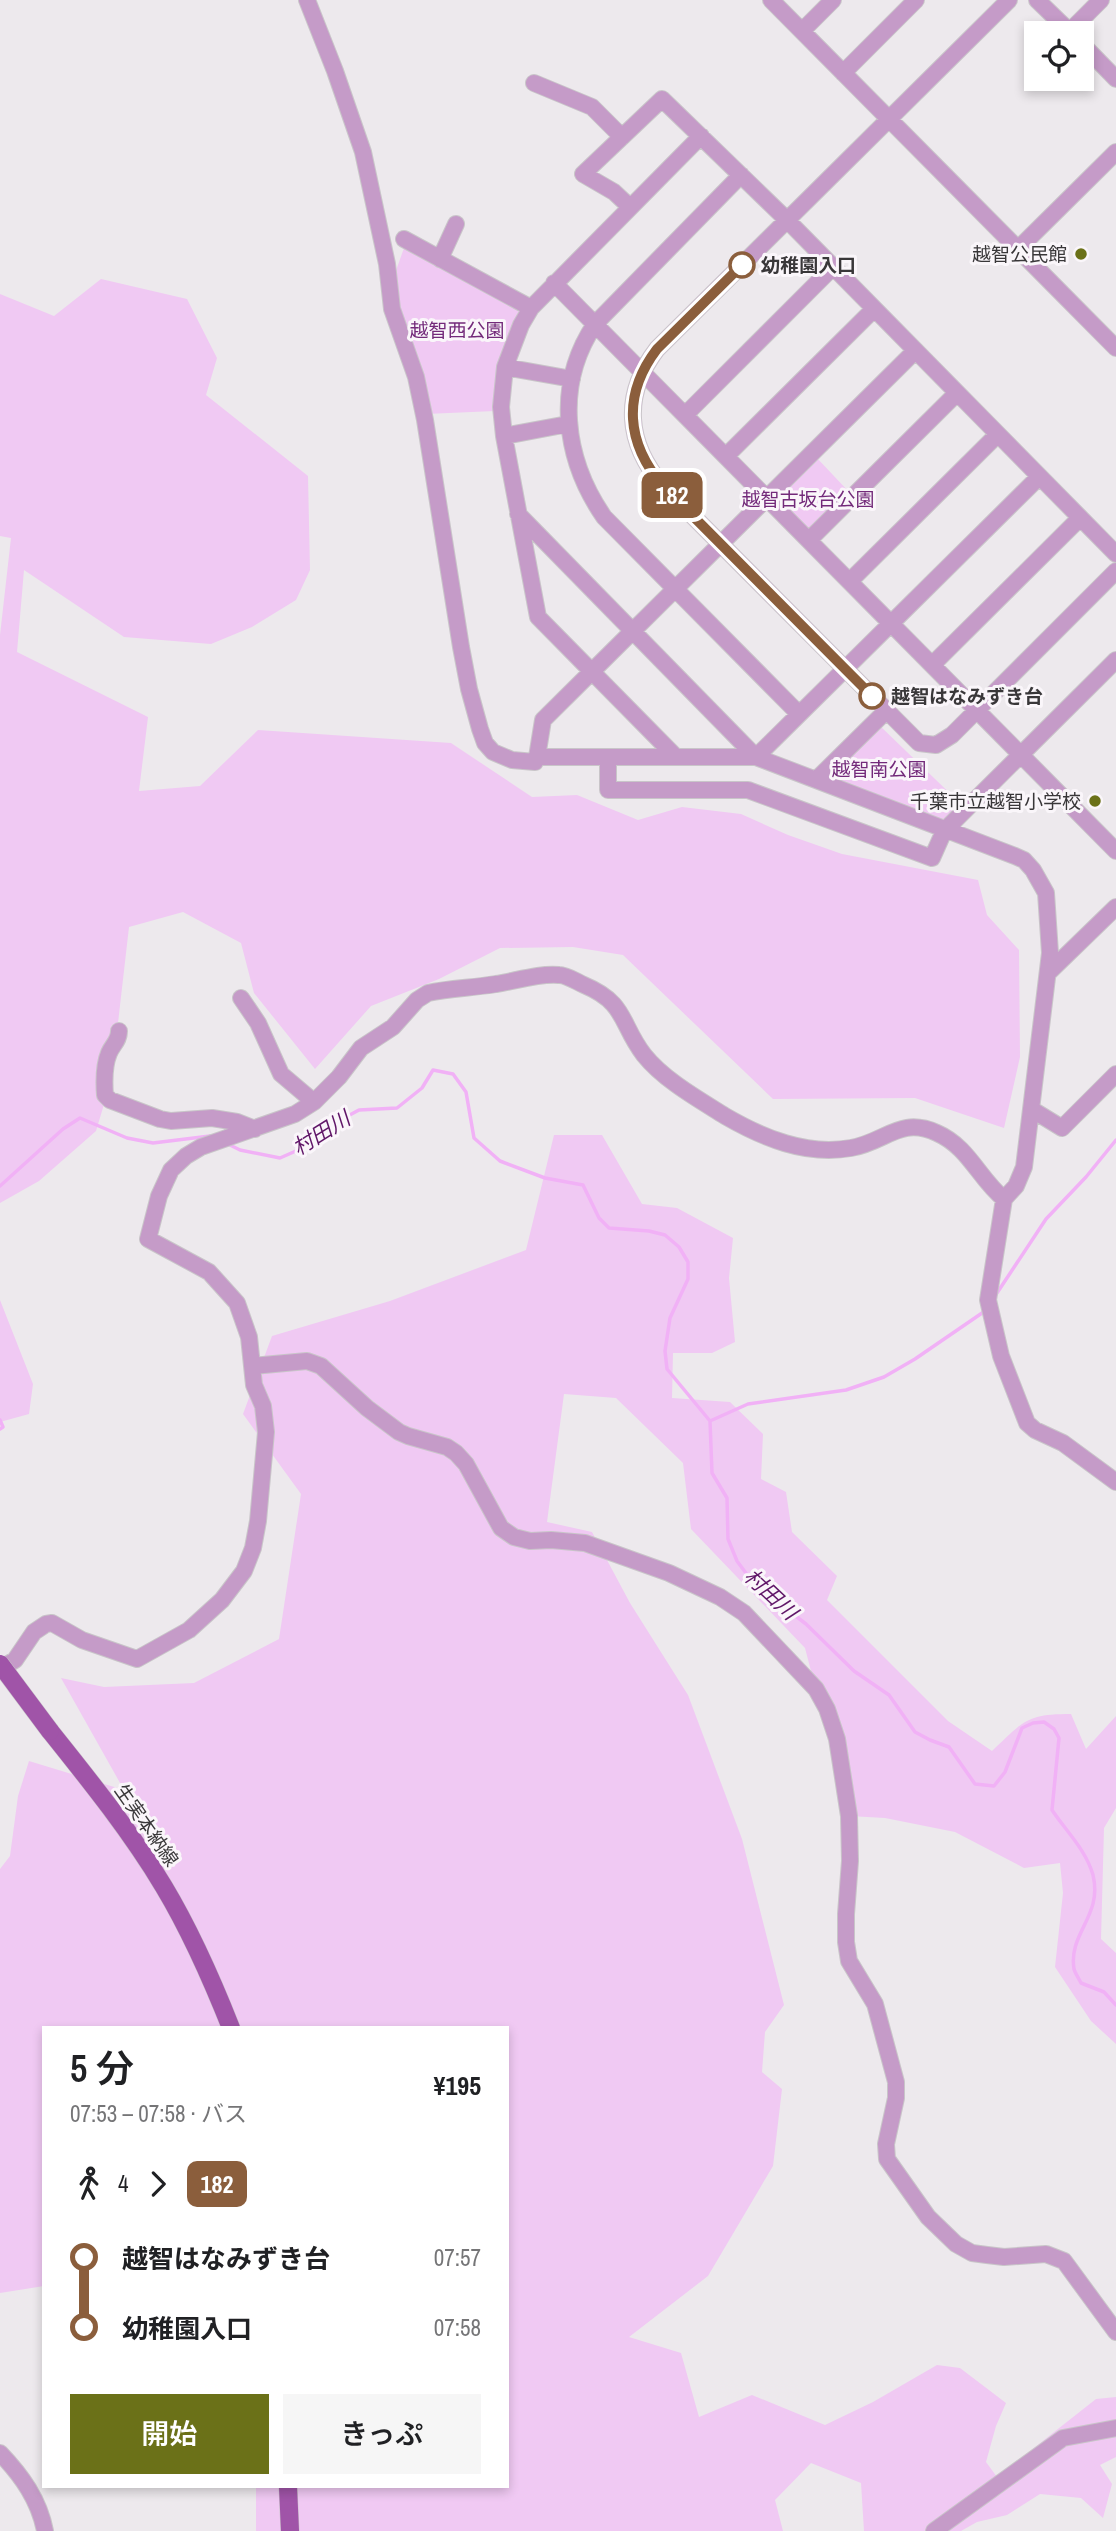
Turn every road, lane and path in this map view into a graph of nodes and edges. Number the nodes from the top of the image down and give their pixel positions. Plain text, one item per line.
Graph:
1 (307, 0) edge
2 (771, 0) edge
3 (833, 0) edge
4 (916, 0) edge
5 (1009, 0) edge
6 (1037, 0) edge
7 (1101, 0) edge
8 (1059, 21) edge
9 (1081, 21) edge
10 (802, 31) junction
11 (1094, 55) edge
12 (843, 73) junction
13 (1114, 74) edge
14 (534, 83) dead end
15 (889, 119) junction
16 (701, 136) junction
17 (622, 137) junction
18 (1116, 152) edge
19 (741, 175) junction
20 (630, 207) junction
21 (787, 220) junction
22 (456, 224) dead end
23 (404, 239) dead end
24 (1017, 249) junction
25 (440, 258) junction
26 (833, 267) junction
27 (554, 283) junction
28 (531, 308) junction
29 (874, 309) junction
30 (595, 324) junction
31 (1116, 324) edge
32 (1104, 336) junction
33 (1116, 348) edge
34 (915, 351) junction
35 (505, 367) junction
36 (642, 372) junction
37 (572, 379) junction
38 (956, 394) junction
39 (685, 415) junction
40 (568, 424) junction
41 (997, 435) junction
42 (503, 436) junction
43 (726, 456) junction
44 (1039, 477) junction
45 (768, 498) junction
46 (518, 514) junction
47 (1080, 518) junction
48 (810, 540) junction
49 (720, 544) junction
50 (1116, 554) edge
51 (1116, 571) edge
52 (850, 581) junction
53 (674, 590) junction
54 (891, 622) junction
55 (633, 631) junction
56 (1116, 660) edge
57 (933, 664) junction
58 (844, 668) junction
59 (591, 672) junction
60 (977, 709) junction
61 (886, 710) junction
62 (799, 714) junction
63 (1021, 754) junction
64 (537, 757) junction
65 (608, 757) junction
66 (676, 757) junction
67 (756, 757) junction
68 (816, 780) junction
69 (944, 831) junction
70 (1116, 851) edge
71 (1116, 907) edge
72 (1049, 972) junction
73 (241, 998) dead end
74 (119, 1031) dead end
75 (1116, 1074) edge
76 (314, 1102) junction
77 (1031, 1109) junction
78 (252, 1130) junction
79 (1004, 1199) junction
80 (253, 1366) junction
81 (1116, 1482) edge
82 (0, 1664) edge
83 (0, 1670) edge
84 (230, 2026) edge
85 (1116, 2332) edge
86 (1116, 2428) edge
87 (0, 2453) edge
88 (288, 2488) edge
89 (45, 2531) edge
90 (290, 2531) edge
91 (934, 2531) edge

1 - 64 street
2 - 10 street
3 - 10 street
4 - 12 street
5 - 15 street
6 - 8 street
7 - 9 street
10 - 12 street
11 - 13 street
12 - 15 street
14 - 17 street
15 - 21 street
15 - 24 street
16 - 17 street
16 - 19 street
16 - 20 street
17 - 20 street
18 - 24 street
19 - 21 street
19 - 30 street
20 - 27 street
21 - 26 street
21 - 36 street
22 - 25 street
23 - 25 street
24 - 32 street
25 - 28 street
26 - 29 street
26 - 39 street
27 - 28 street
27 - 30 street
28 - 35 street
29 - 34 street
29 - 43 street
30 - 36 street
30 - 37 street
31 - 32 street
32 - 33 street
34 - 38 street
34 - 45 street
35 - 37 street
35 - 42 street
36 - 39 street
36 - 49 street
37 - 40 street
38 - 41 street
38 - 48 street
39 - 43 street
40 - 42 street
40 - 53 street
41 - 44 street
41 - 52 street
42 - 46 street
43 - 45 street
44 - 47 street
44 - 54 street
45 - 48 street
45 - 49 street
46 - 55 street
46 - 59 street
47 - 50 street
47 - 57 street
48 - 52 street
49 - 53 street
49 - 58 street
51 - 60 street
52 - 54 street
53 - 55 street
53 - 62 street
54 - 57 street
54 - 58 street
55 - 59 street
55 - 67 street
56 - 63 street
57 - 60 street
58 - 61 street
58 - 62 street
59 - 64 street
59 - 66 street
60 - 61 street
60 - 63 street
61 - 68 street
62 - 67 street
63 - 69 street
63 - 70 street
64 - 65 street
65 - 66 street
65 - 69 street
66 - 67 street
67 - 68 street
68 - 69 street
69 - 72 street
71 - 72 street
72 - 77 street
73 - 76 street
74 - 78 street
75 - 77 street
76 - 78 street
76 - 79 street
77 - 79 street
78 - 80 street
79 - 81 street
80 - 83 street
80 - 85 street
82 - 84 main road, 生実本納線, bridge
86 - 91 street
87 - 89 street
88 - 90 main road

